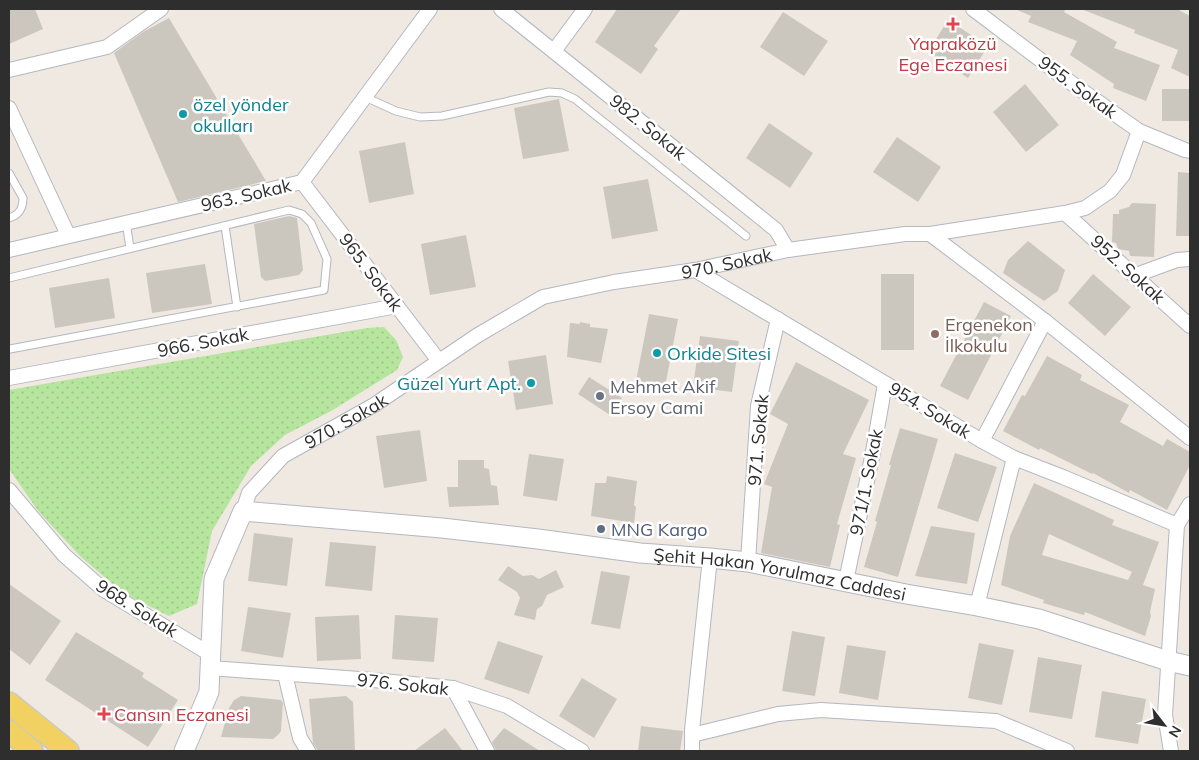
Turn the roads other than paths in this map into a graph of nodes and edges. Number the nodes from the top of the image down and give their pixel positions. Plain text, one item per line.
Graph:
1 (161, 9) edge
2 (430, 9) edge
3 (501, 9) edge
4 (585, 9) edge
5 (973, 9) edge
6 (554, 51) junction
7 (9, 70) edge
8 (365, 97) junction
9 (9, 108) edge
10 (1139, 131) junction
11 (1190, 150) edge
12 (9, 173) edge
13 (302, 182) junction
14 (1065, 213) junction
15 (9, 218) edge
16 (126, 222) junction
17 (225, 226) junction
18 (930, 234) junction
19 (68, 236) junction
20 (746, 236) dead end
21 (130, 248) junction
22 (9, 250) edge
23 (788, 250) junction
24 (1190, 259) edge
25 (695, 270) junction
26 (1136, 275) junction
27 (9, 278) edge
28 (397, 306) junction
29 (237, 307) junction
30 (778, 319) junction
31 (1045, 321) junction
32 (1190, 326) edge
33 (10, 349) dead end
34 (440, 362) junction
35 (9, 378) edge
36 (885, 384) junction
37 (1190, 438) edge
38 (982, 441) junction
39 (1014, 458) junction
40 (9, 490) edge
41 (1190, 504) edge
42 (243, 511) junction
43 (1178, 525) junction
44 (710, 558) junction
45 (748, 562) junction
46 (846, 581) junction
47 (977, 606) junction
48 (210, 661) junction
49 (1168, 661) junction
50 (1190, 666) edge
51 (285, 674) junction
52 (453, 688) junction
53 (9, 703) edge
54 (9, 731) edge
55 (692, 735) junction
56 (32, 751) edge
57 (68, 751) edge
58 (184, 751) edge
59 (308, 751) edge
60 (487, 751) edge
61 (582, 751) edge
62 (692, 751) edge
63 (1067, 751) edge
64 (1075, 751) edge
65 (1171, 751) edge

1 - 7 street
2 - 8 street, 963. Sokak
3 - 6 street, 982. Sokak
4 - 6 street
5 - 10 street, 955. Sokak
6 - 23 street, 982. Sokak
8 - 13 street, 963. Sokak
8 - 20 lane
9 - 19 street
10 - 11 street, 955. Sokak
10 - 14 street, 970. Sokak
12 - 15 lane
13 - 16 street, 963. Sokak
13 - 28 street, 965. Sokak
14 - 18 street, 970. Sokak
14 - 26 street, 952. Sokak
16 - 19 street, 963. Sokak
16 - 21 lane
17 - 21 lane
17 - 29 lane
17 - 29 lane
18 - 23 street, 970. Sokak
18 - 31 street
19 - 22 street, 963. Sokak
21 - 27 lane
23 - 25 street, 970. Sokak
24 - 26 street
25 - 30 street, 954. Sokak
25 - 34 street, 970. Sokak
26 - 32 street, 952. Sokak
28 - 34 street, 965. Sokak
28 - 35 street, 966. Sokak
29 - 33 lane
30 - 36 street, 954. Sokak
30 - 45 street, 971. Sokak
31 - 37 street
31 - 38 street
34 - 42 street, 970. Sokak
36 - 38 street, 954. Sokak
36 - 46 street, 971/1. Sokak
38 - 39 street, 954. Sokak
39 - 43 street, 954. Sokak
39 - 47 street
40 - 48 street, 968. Sokak
41 - 43 street
42 - 44 street, Şehit Hakan Yorulmaz Caddesi
42 - 48 street, 970. Sokak
43 - 49 street
44 - 45 street, Şehit Hakan Yorulmaz Caddesi
44 - 55 street
45 - 46 street, Şehit Hakan Yorulmaz Caddesi
46 - 47 street, Şehit Hakan Yorulmaz Caddesi
47 - 49 street, Şehit Hakan Yorulmaz Caddesi
48 - 51 street, 976. Sokak
48 - 58 street, 970. Sokak
49 - 50 street, Şehit Hakan Yorulmaz Caddesi
49 - 65 street
51 - 52 street, 976. Sokak
51 - 59 street
52 - 60 street
52 - 61 street, 976. Sokak
53 - 57 main road
54 - 56 main road
55 - 62 street
55 - 63 street
63 - 64 street

